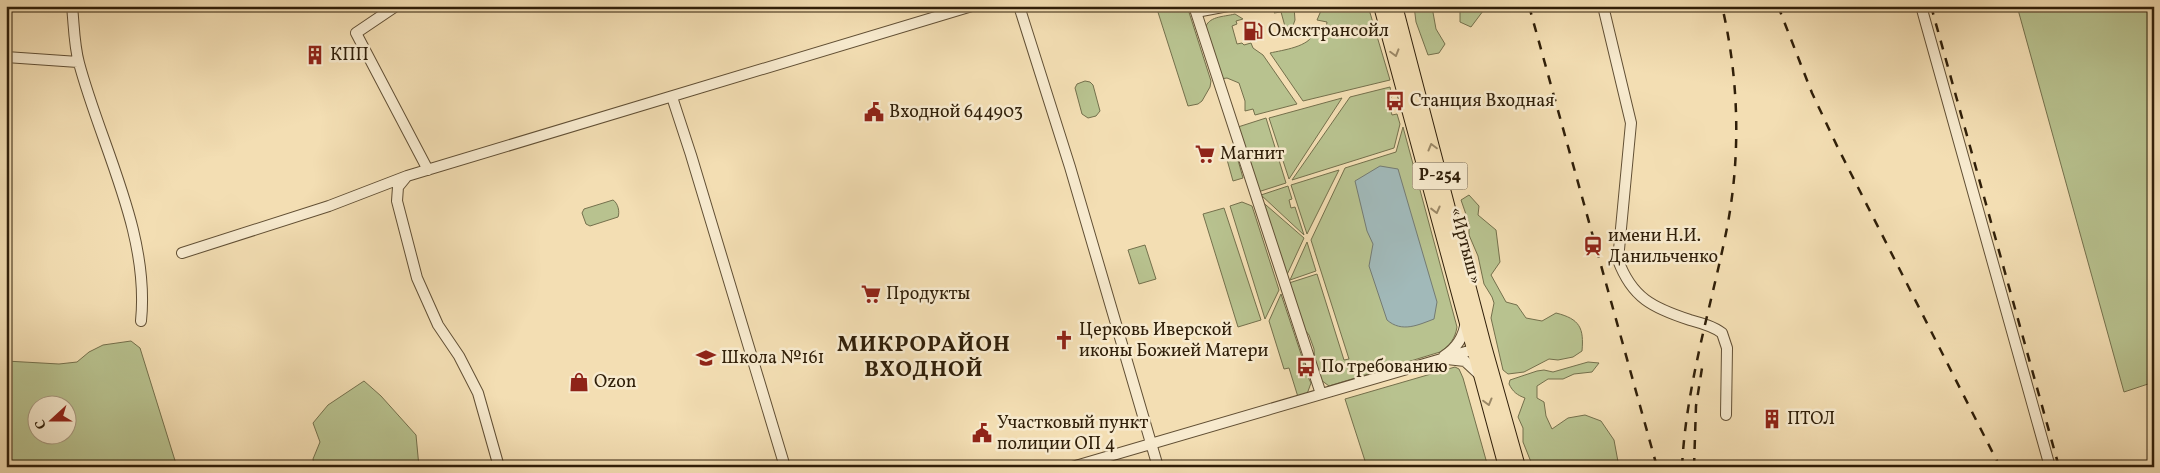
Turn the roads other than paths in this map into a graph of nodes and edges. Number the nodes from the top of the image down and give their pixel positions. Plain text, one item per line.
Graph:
1 (72, 6) edge
2 (396, 6) edge
3 (972, 6) edge
4 (1019, 6) edge
5 (1228, 6) edge
6 (1603, 6) edge
7 (1921, 6) edge
8 (1384, 7) edge
9 (1195, 9) edge
10 (6, 57) edge
11 (78, 62) junction
12 (672, 97) junction
13 (428, 170) junction
14 (407, 176) junction
15 (182, 253) dead end
16 (141, 321) dead end
17 (1466, 321) junction
18 (1479, 348) junction
19 (1439, 359) junction
20 (1482, 378) junction
21 (1321, 394) junction
22 (1726, 415) dead end
23 (1153, 444) junction
24 (499, 467) edge
25 (785, 467) edge
26 (1072, 467) edge
27 (1158, 467) edge
28 (1506, 467) edge
29 (1518, 467) edge
30 (2050, 467) edge

1 - 11 street
2 - 13 street
3 - 12 street
4 - 23 street
5 - 9 street
6 - 22 street
7 - 30 street
8 -> 17 main road, «Иртыш» / Р-254
18 -> 8 main road, «Иртыш» / Р-254
9 - 21 street
10 - 11 street
11 - 16 street
12 - 13 street
12 - 25 street
13 - 14 street
14 - 15 street
14 - 24 street
17 - 18 main road, «Иртыш» / Р-254
17 - 19 street
18 - 19 street
18 - 20 main road, «Иртыш» / Р-254
18 - 29 main road, «Иртыш» / Р-254
19 - 20 street
19 - 21 street
20 -> 28 main road, «Иртыш» / Р-254
21 - 23 street
23 - 26 street
23 - 27 street

